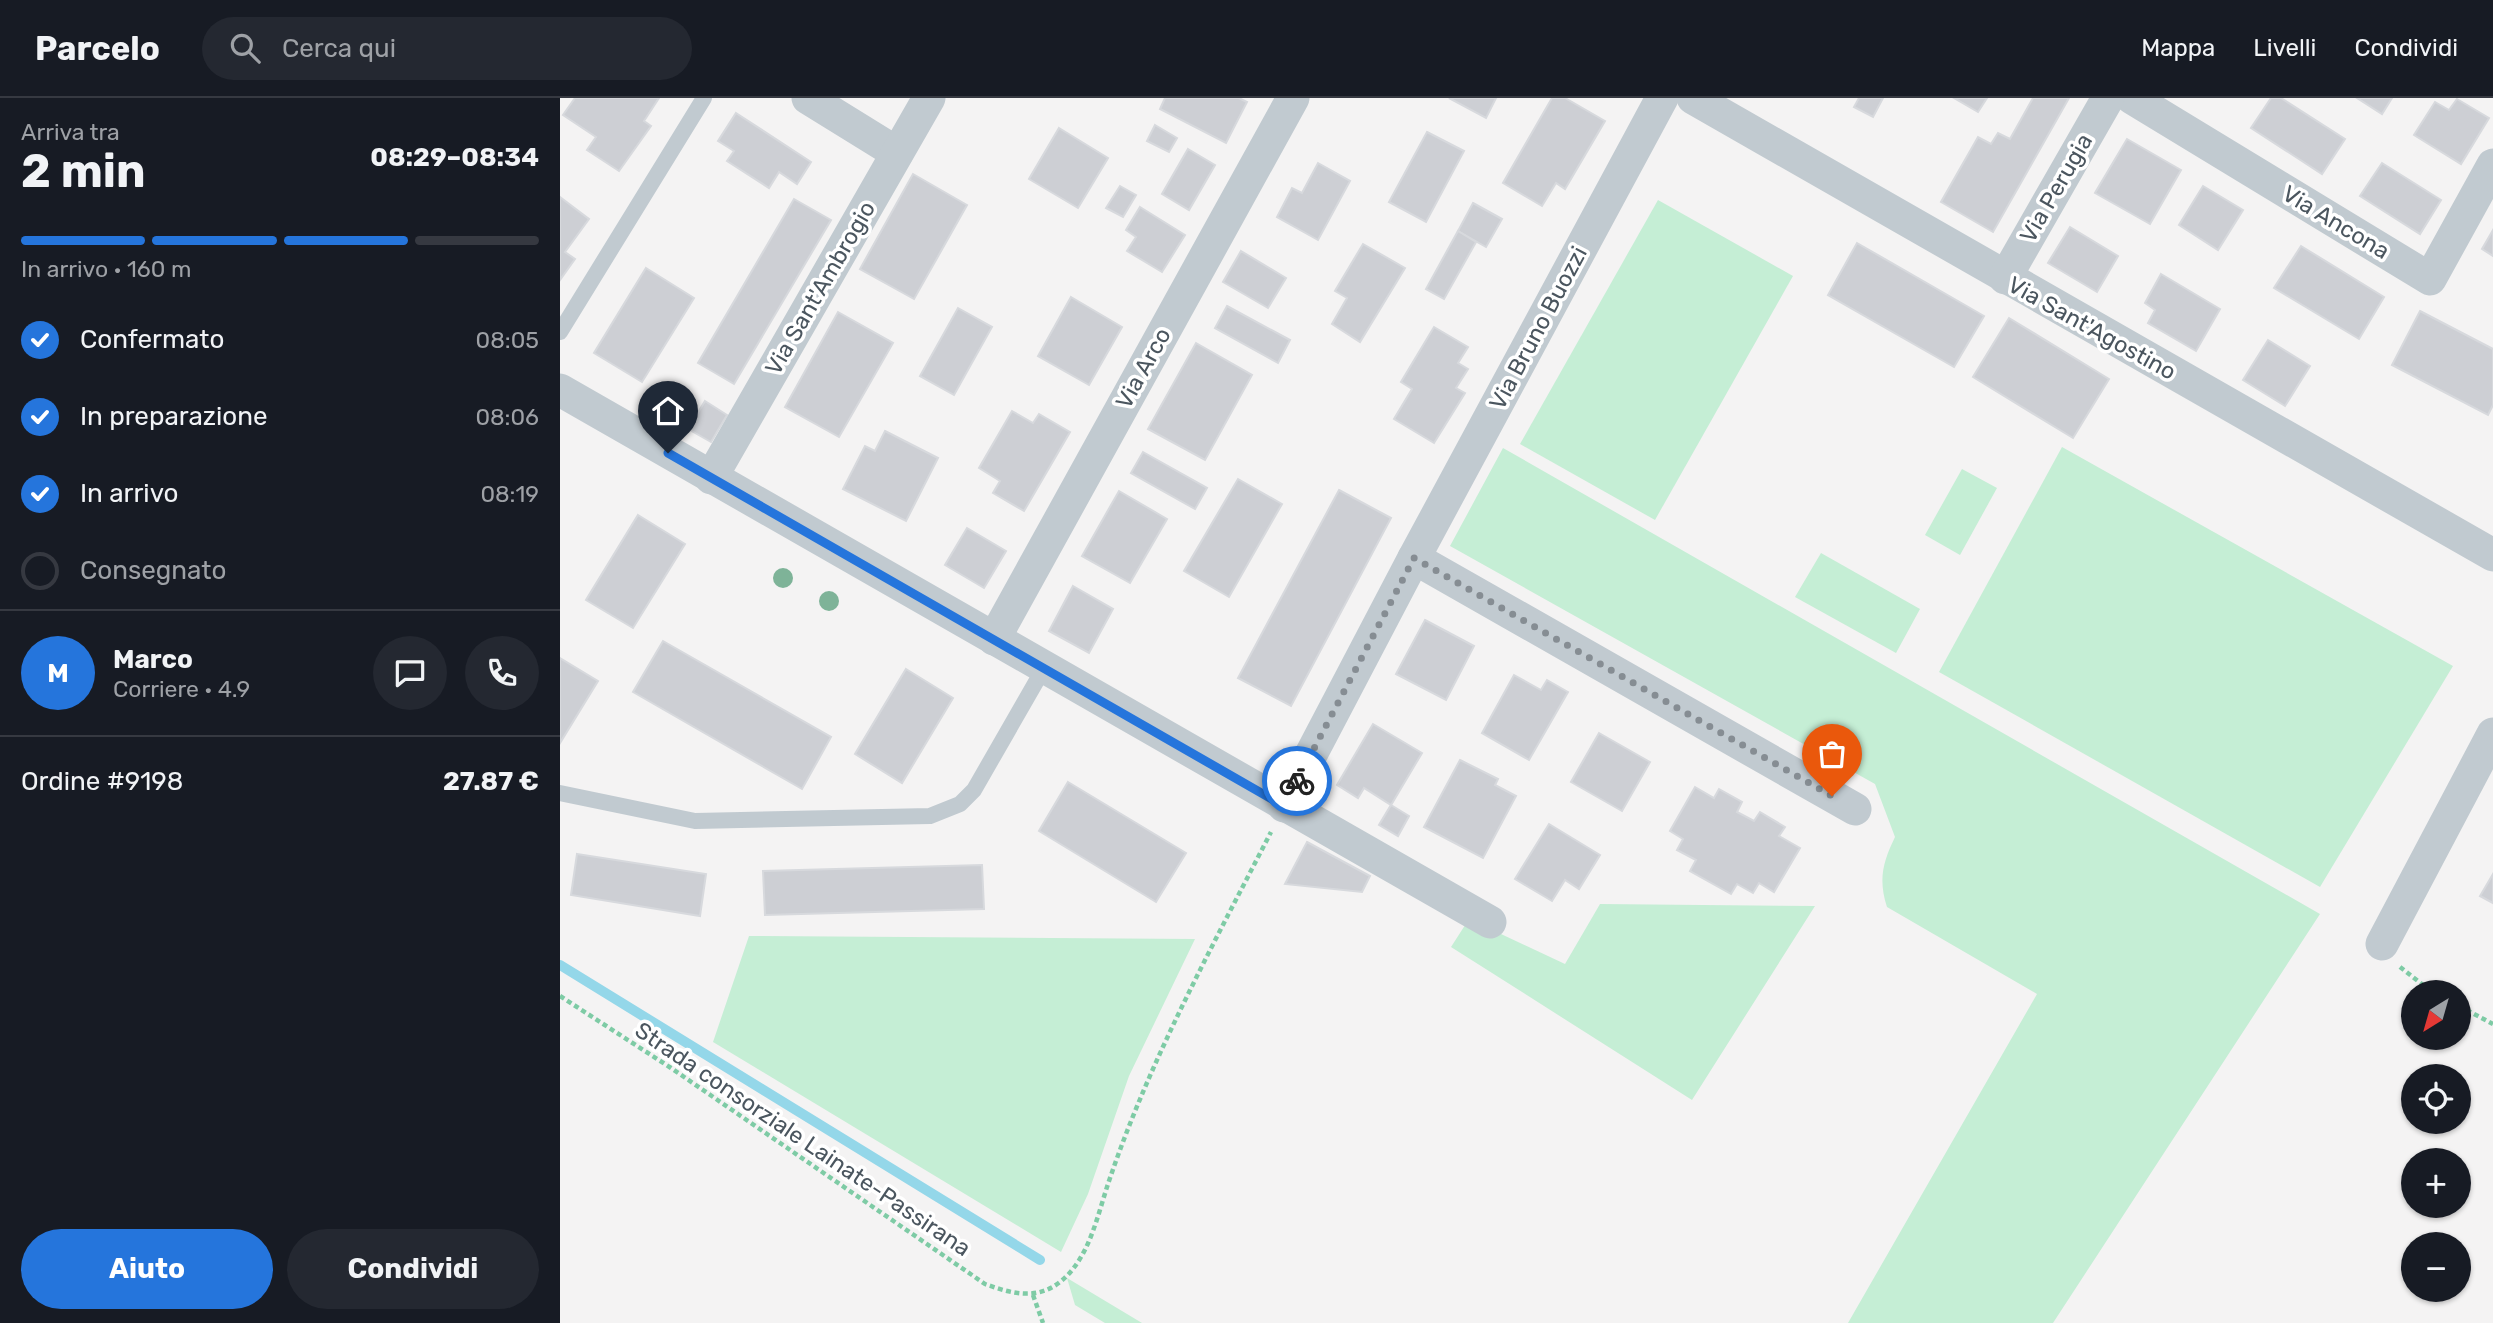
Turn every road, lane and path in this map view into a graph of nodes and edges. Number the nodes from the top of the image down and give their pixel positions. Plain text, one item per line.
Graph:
1 (704, 98) edge
2 (808, 98) edge
3 (929, 98) edge
4 (1293, 98) edge
5 (1662, 98) edge
6 (1693, 98) edge
7 (2108, 98) edge
8 (2132, 98) edge
9 (897, 153) junction
10 (2493, 165) edge
11 (2004, 278) junction
12 (560, 332) edge
13 (560, 390) edge
14 (711, 478) junction
15 (2493, 555) edge
16 (1414, 558) junction
17 (994, 639) junction
18 (1044, 668) junction
19 (2493, 734) edge
20 (560, 793) edge
21 (1284, 806) junction
22 (1855, 809) dead end
23 (1490, 922) dead end
24 (2382, 944) dead end
25 (560, 996) edge
26 (2471, 1012) edge
27 (2493, 1024) edge
28 (1033, 1295) junction
29 (1043, 1323) edge

1 - 12 lane
2 - 9 street
3 - 9 street, Via Sant'Ambrogio
4 - 17 street, Via Arco
5 - 16 street, Via Bruno Buozzi
6 - 11 street, Via Sant'Agostino
7 - 11 street, Via Perugia
8 - 10 street, Via Ancona
9 - 14 street, Via Sant'Ambrogio
11 - 15 street, Via Sant'Agostino
13 - 14 street
14 - 17 street
16 - 21 street, Via Bruno Buozzi
16 - 22 street
17 - 18 street
18 - 20 lane
18 - 21 street
19 - 24 street
21 - 23 street
21 - 28 path
25 - 28 path, Strada consorziale Lainate-Passirana
26 - 27 path
28 - 29 path

